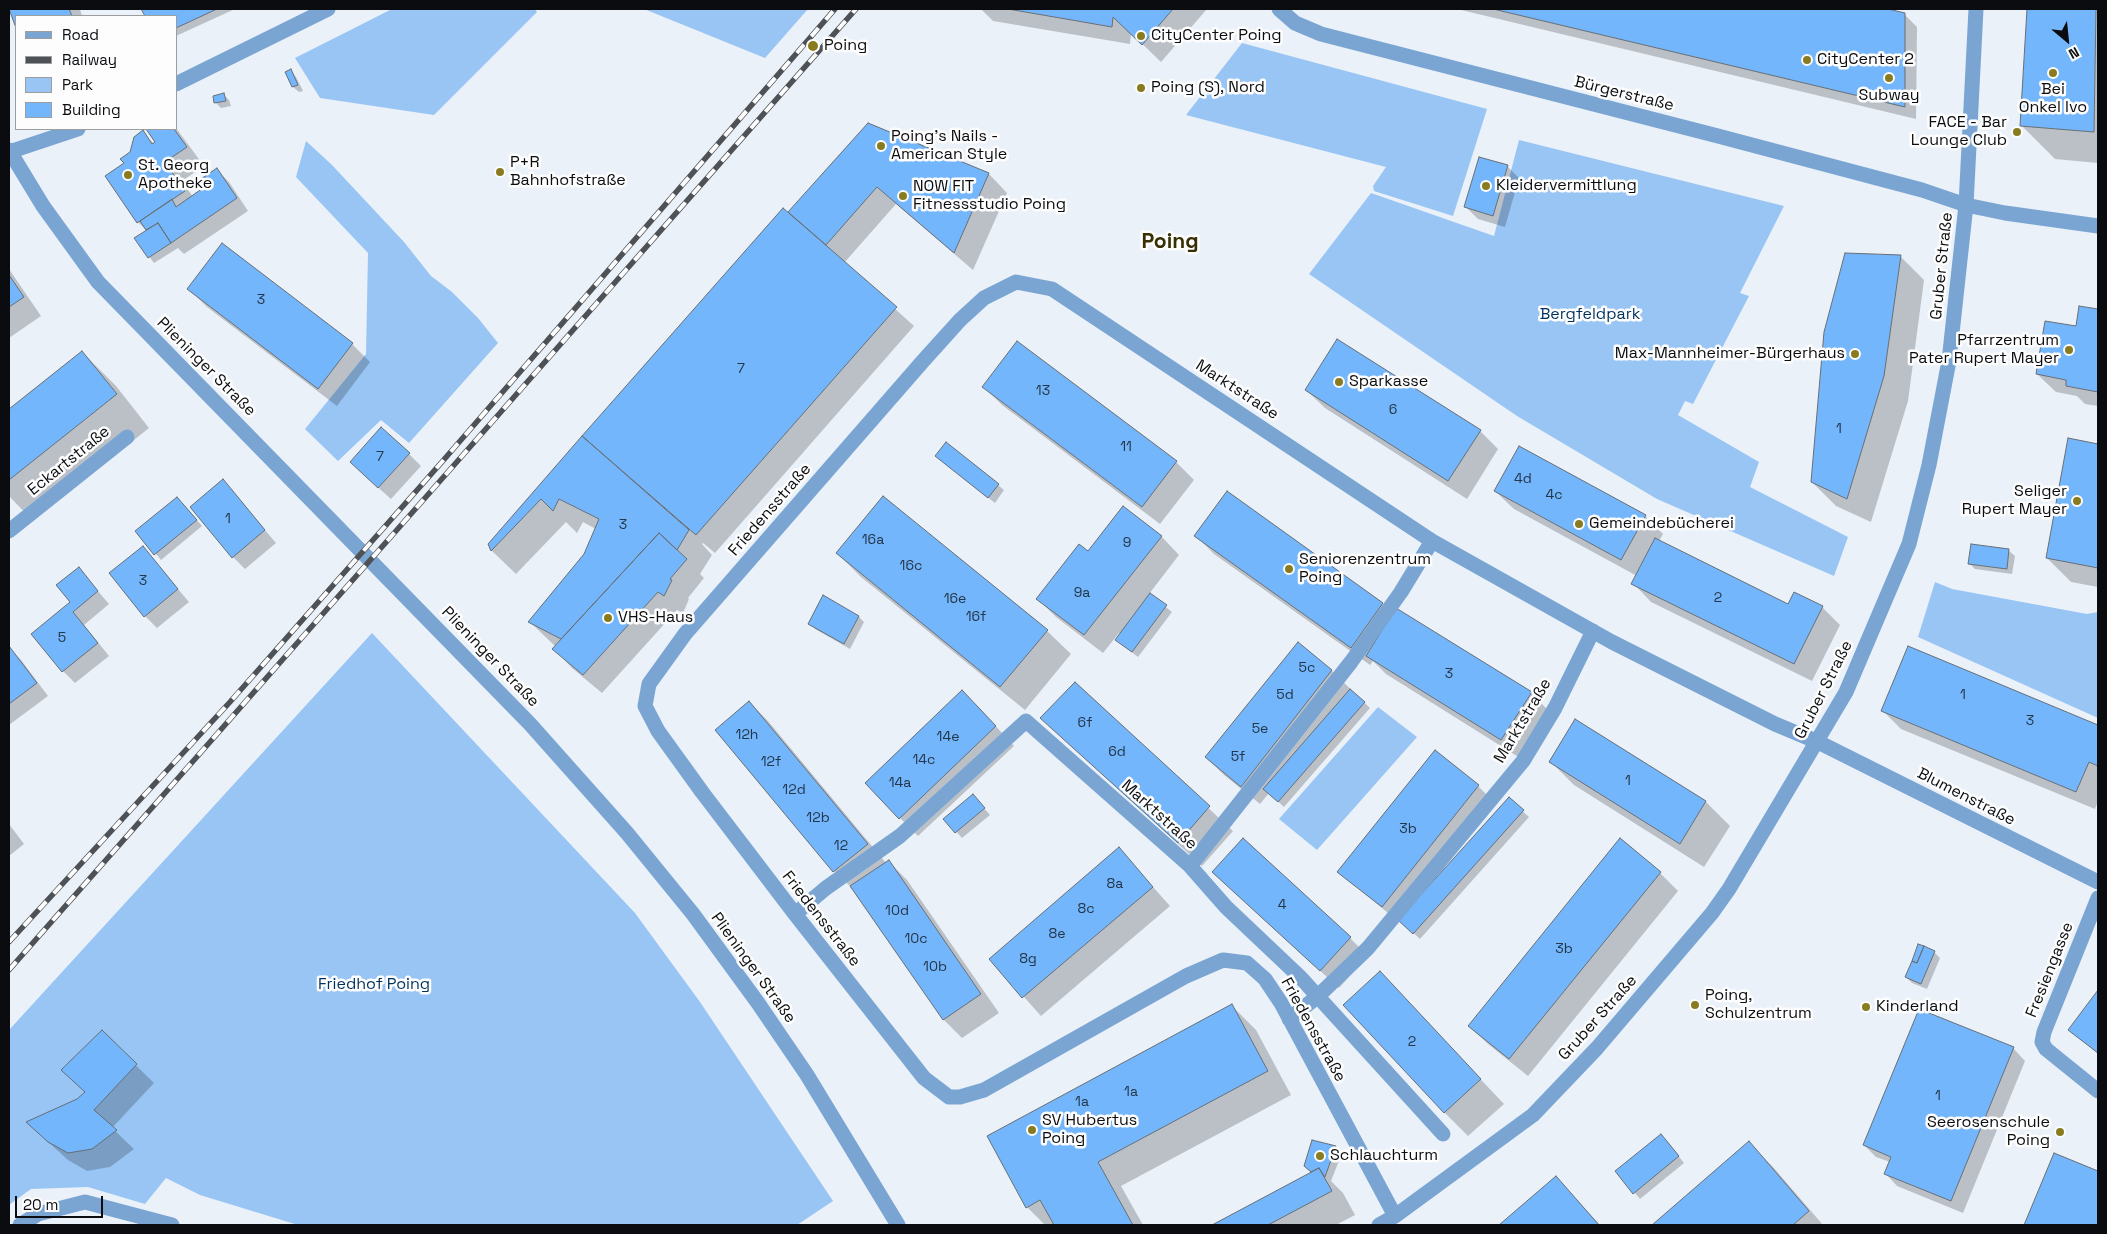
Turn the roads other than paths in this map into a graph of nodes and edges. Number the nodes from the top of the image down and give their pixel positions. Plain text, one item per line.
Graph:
1 (328, 9) edge
2 (1279, 9) edge
3 (1976, 9) edge
4 (178, 83) edge
5 (75, 130) edge
6 (9, 151) edge
7 (1966, 204) junction
8 (2098, 226) edge
9 (1016, 282) joint
10 (127, 436) dead end
11 (9, 531) edge
12 (1432, 541) junction
13 (1593, 631) junction
14 (1818, 742) junction
15 (1190, 866) junction
16 (2098, 882) edge
17 (2098, 898) edge
18 (795, 914) junction
19 (1317, 997) junction
20 (1289, 1019) junction
21 (2098, 1091) edge
22 (1442, 1134) dead end
23 (1395, 1216) junction
24 (20, 1225) edge
25 (172, 1225) edge
26 (898, 1225) edge
27 (1379, 1225) edge

1 - 4 street
2 - 7 street, Bürgerstraße
3 - 7 street, Gruber Straße
5 - 6 street
6 - 26 street, Plieninger Straße
7 - 8 street, Bürgerstraße
7 - 14 street, Gruber Straße
9 - 12 street, Marktstraße
9 - 18 street, Friedensstraße
10 - 11 street, Eckartstraße
12 - 13 street, Marktstraße
12 - 15 street, Marktstraße
13 - 14 street, Marktstraße
13 - 19 street, Marktstraße
14 - 16 street, Blumenstraße
14 - 23 street, Gruber Straße
15 - 18 street, Marktstraße
15 - 19 street, Friedensstraße
17 - 21 street, Fresiengasse
18 - 20 street, Friedensstraße
19 - 20 street, Marktstraße
19 - 22 street, Friedensstraße
20 - 23 street, Friedensstraße
23 - 27 street, Gruber Straße
24 - 25 street

